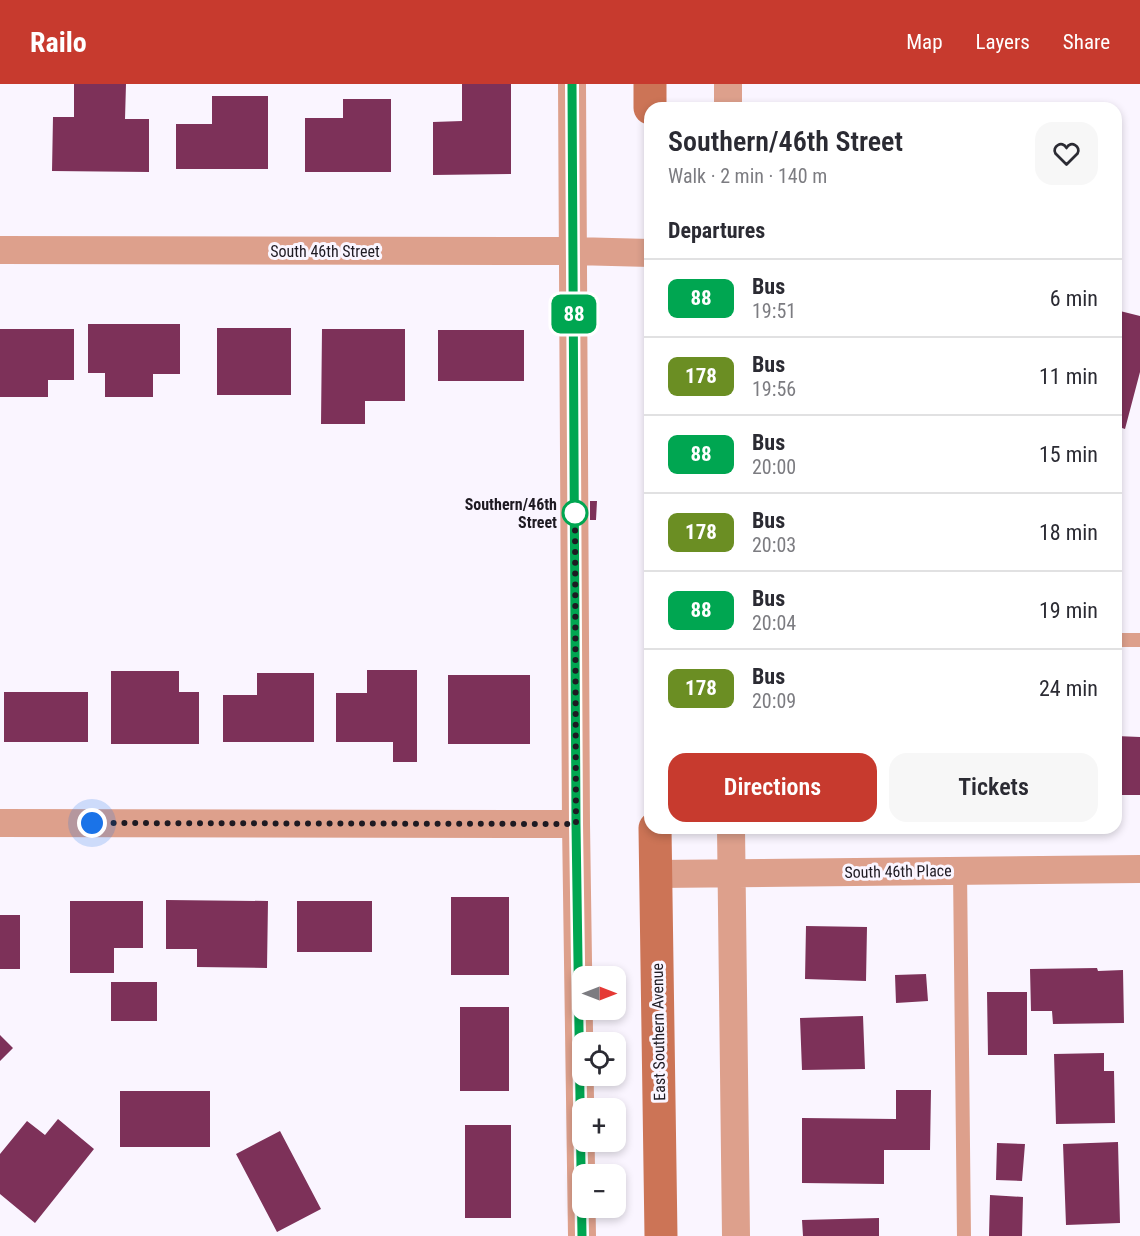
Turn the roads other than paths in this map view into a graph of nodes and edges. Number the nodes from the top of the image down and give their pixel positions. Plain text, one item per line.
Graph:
1 (572, 84) edge
2 (650, 84) edge
3 (728, 84) edge
4 (650, 102) edge
5 (728, 102) edge
6 (0, 250) edge
7 (574, 251) junction
8 (644, 253) edge
9 (1122, 639) edge
10 (1140, 639) edge
11 (0, 823) edge
12 (576, 824) junction
13 (656, 834) edge
14 (731, 834) edge
15 (1140, 869) edge
16 (960, 870) junction
17 (731, 873) junction
18 (656, 874) junction
19 (582, 1236) edge
20 (661, 1236) edge
21 (736, 1236) edge
22 (964, 1236) edge

1 - 7 street
2 - 4 main road
3 - 5 street
6 - 7 street, South 46th Street
7 - 8 street, South 46th Street
7 - 12 street
9 - 10 lane
11 - 12 street
12 - 19 street
13 - 18 main road, East Southern Avenue
14 - 17 street
15 - 16 street, South 46th Place
16 - 17 street, South 46th Place
16 - 22 lane
17 - 18 street, South 46th Place
17 - 21 street
18 - 20 main road, East Southern Avenue

